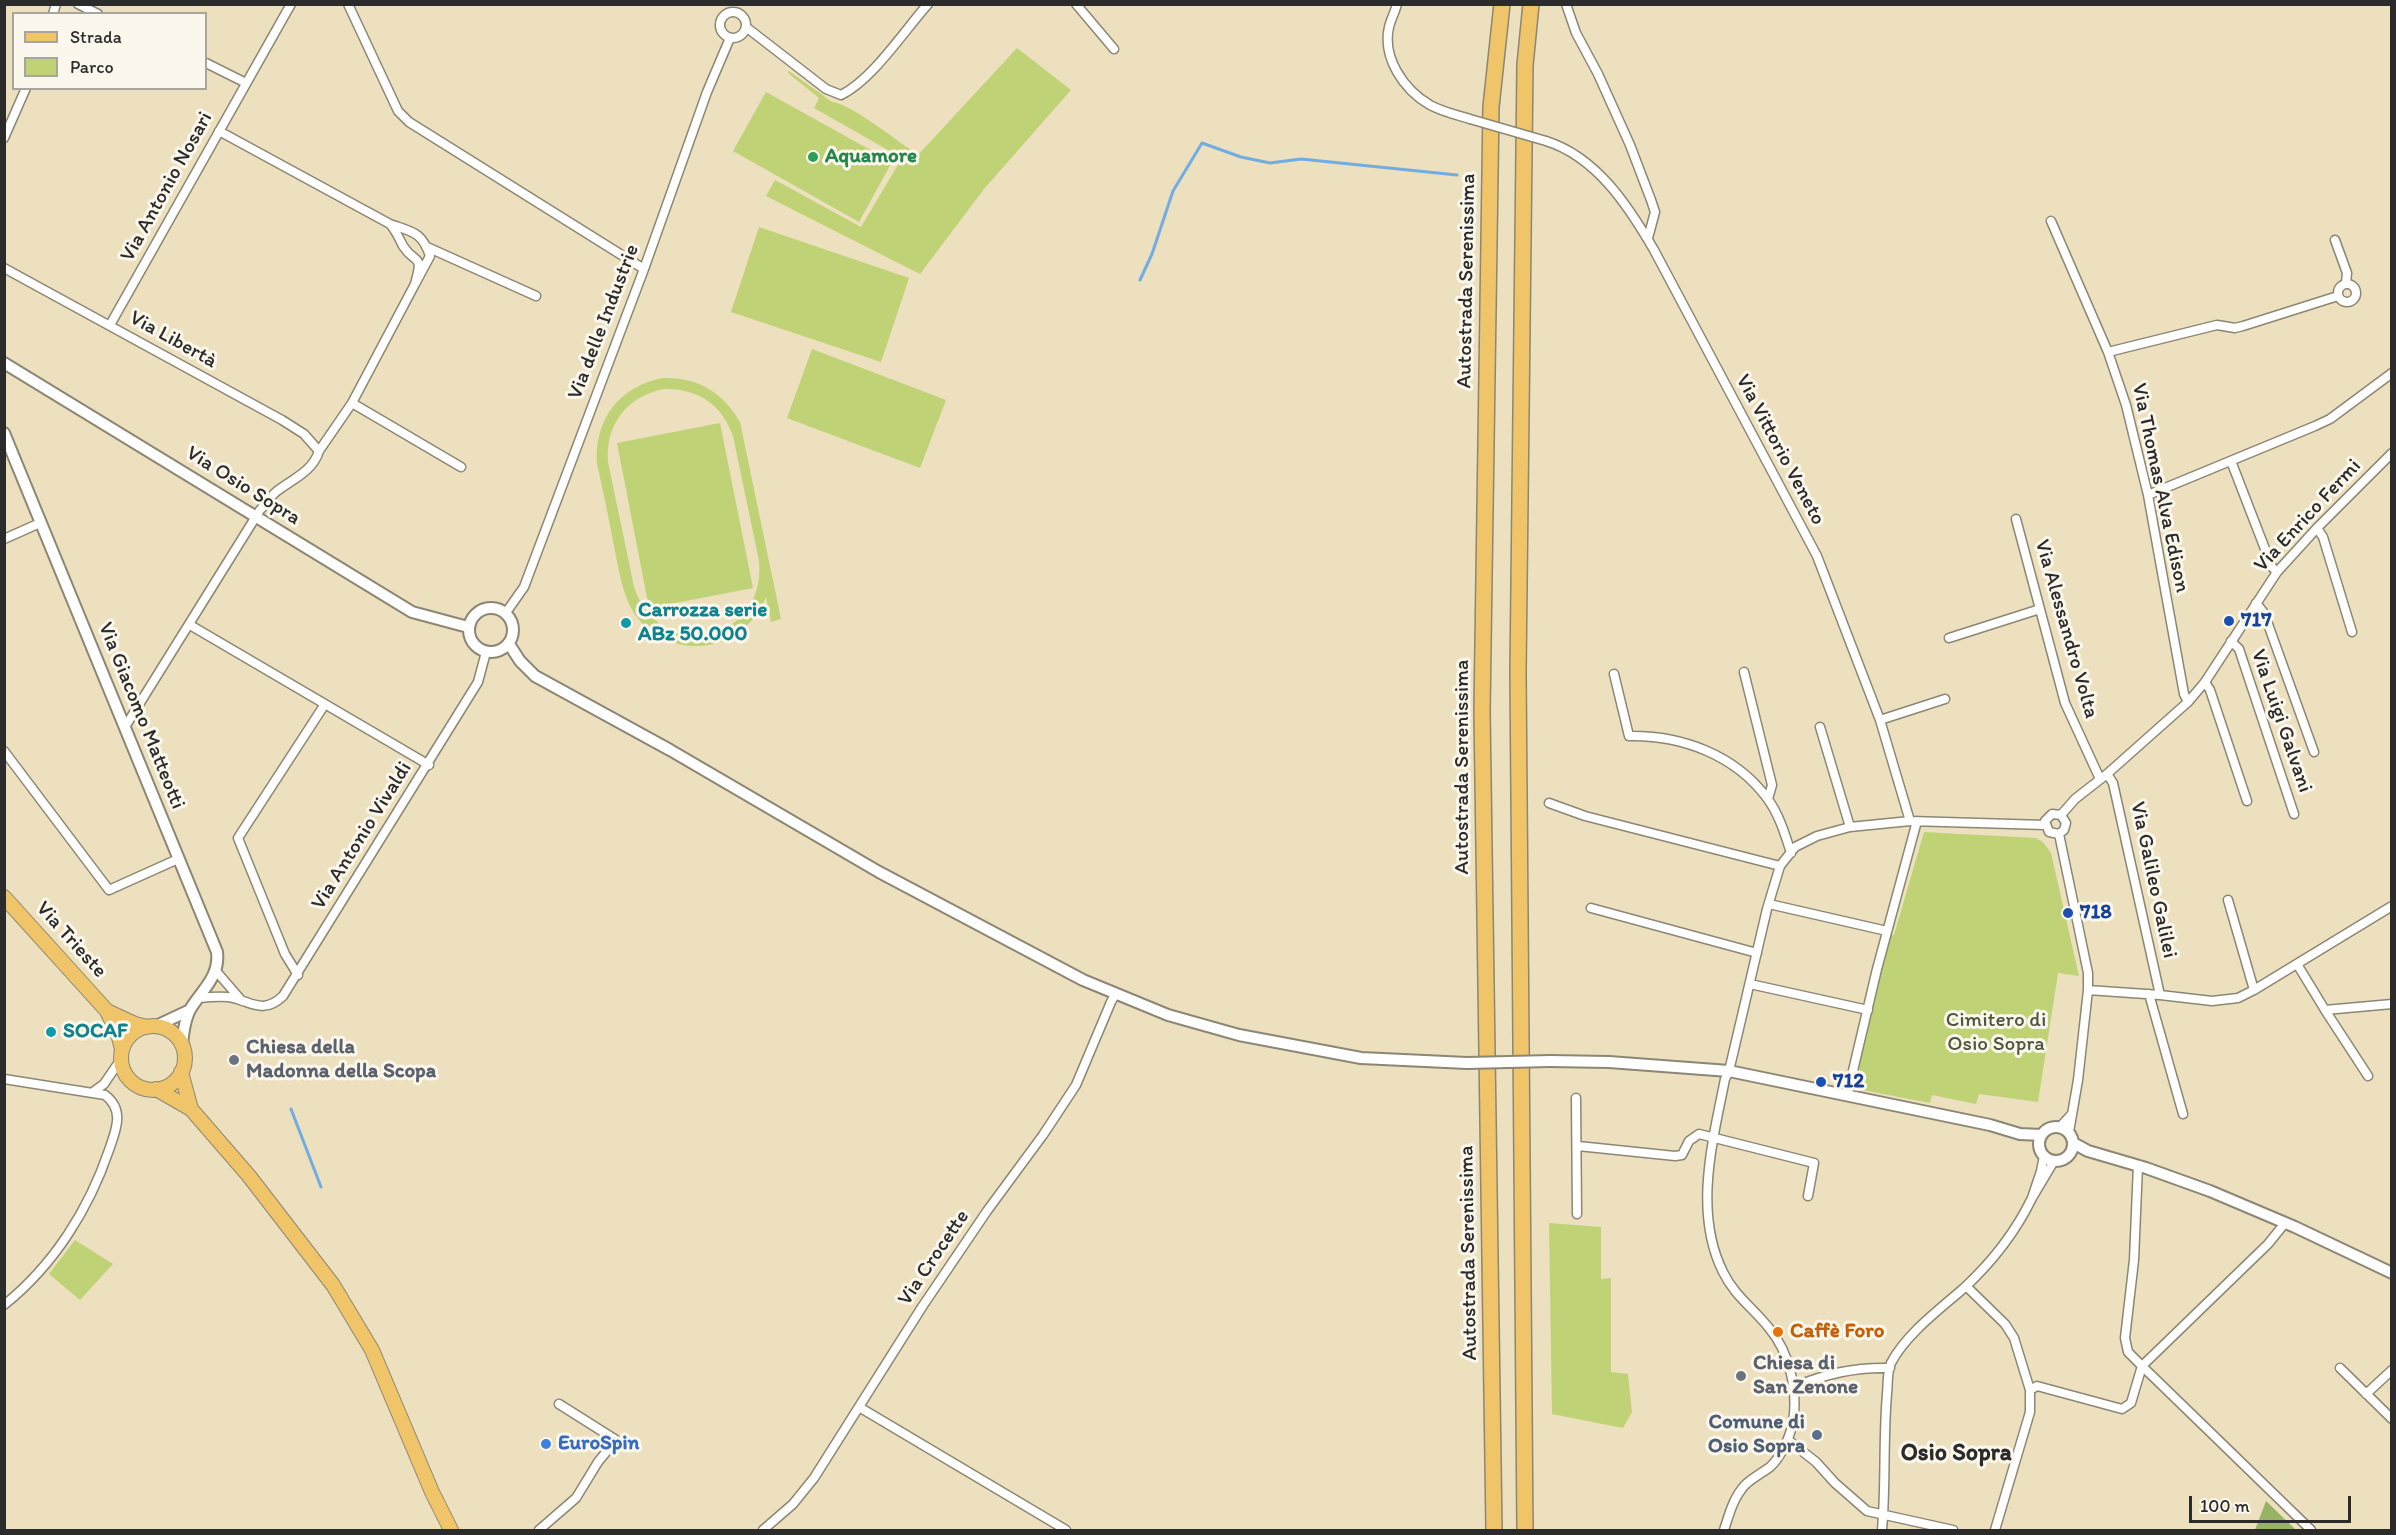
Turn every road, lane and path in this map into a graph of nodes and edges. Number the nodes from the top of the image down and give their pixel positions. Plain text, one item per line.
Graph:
1 (78, 4) edge
2 (291, 4) edge
3 (348, 4) edge
4 (743, 4) edge
5 (928, 4) edge
6 (1076, 4) edge
7 (1398, 4) edge
8 (1502, 4) edge
9 (1531, 4) edge
10 (1566, 4) edge
11 (94, 12) edge
12 (740, 14) junction
13 (746, 27) junction
14 (730, 38) junction
15 (1114, 49) dead end
16 (207, 64) edge
17 (246, 83) junction
18 (25, 90) edge
19 (219, 131) junction
20 (4, 138) edge
21 (2051, 222) dead end
22 (390, 224) junction
23 (1648, 238) junction
24 (2335, 240) dead end
25 (427, 247) junction
26 (4, 268) edge
27 (644, 269) junction
28 (415, 284) junction
29 (2346, 284) junction
30 (536, 296) dead end
31 (2338, 296) junction
32 (110, 325) junction
33 (2108, 352) junction
34 (4, 363) edge
35 (2391, 373) edge
36 (352, 403) junction
37 (4, 433) edge
38 (319, 451) junction
39 (2391, 453) edge
40 (2231, 461) junction
41 (461, 467) dead end
42 (2148, 495) junction
43 (257, 517) junction
44 (2016, 519) dead end
45 (40, 523) junction
46 (2317, 528) junction
47 (4, 538) edge
48 (2277, 572) junction
49 (2256, 603) junction
50 (2040, 609) junction
51 (505, 614) junction
52 (190, 625) junction
53 (468, 627) junction
54 (2352, 632) dead end
55 (1949, 638) dead end
56 (2231, 641) junction
57 (509, 644) junction
58 (486, 652) junction
59 (1744, 672) dead end
60 (1614, 674) dead end
61 (2205, 682) junction
62 (1945, 699) dead end
63 (2188, 702) junction
64 (325, 704) junction
65 (1880, 720) junction
66 (125, 727) junction
67 (1820, 727) dead end
68 (4, 751) edge
69 (2314, 752) dead end
70 (429, 765) junction
71 (2104, 776) junction
72 (1768, 799) junction
73 (2247, 801) dead end
74 (1549, 803) dead end
75 (2294, 814) dead end
76 (2061, 815) junction
77 (1914, 821) junction
78 (2045, 825) junction
79 (1850, 827) junction
80 (2059, 834) junction
81 (1791, 853) junction
82 (178, 860) junction
83 (1780, 866) junction
84 (4, 897) edge
85 (2228, 900) dead end
86 (1769, 904) junction
87 (2391, 906) edge
88 (1591, 908) dead end
89 (1887, 931) junction
90 (1757, 953) junction
91 (2297, 964) junction
92 (216, 971) junction
93 (298, 975) junction
94 (1750, 984) junction
95 (2088, 990) junction
96 (2254, 990) junction
97 (1116, 993) junction
98 (2149, 994) junction
99 (2160, 995) junction
100 (199, 998) junction
101 (242, 1001) junction
102 (2391, 1004) edge
103 (190, 1010) junction
104 (1868, 1010) junction
105 (2325, 1010) junction
106 (107, 1011) junction
107 (152, 1027) junction
108 (182, 1045) junction
109 (122, 1054) junction
110 (1730, 1071) junction
111 (181, 1072) junction
112 (2368, 1076) dead end
113 (4, 1079) edge
114 (156, 1089) junction
115 (93, 1092) junction
116 (1847, 1096) junction
117 (1576, 1098) dead end
118 (191, 1109) junction
119 (2183, 1114) dead end
120 (2065, 1130) junction
121 (1713, 1138) junction
122 (2040, 1139) junction
123 (1578, 1146) junction
124 (2072, 1148) junction
125 (2043, 1156) junction
126 (2054, 1161) junction
127 (2138, 1165) junction
128 (1808, 1196) dead end
129 (2032, 1198) junction
130 (1578, 1214) dead end
131 (2285, 1223) junction
132 (2391, 1273) edge
133 (1966, 1286) junction
134 (4, 1305) edge
135 (2142, 1366) junction
136 (1890, 1368) junction
137 (2340, 1368) dead end
138 (2391, 1370) edge
139 (1793, 1387) junction
140 (2030, 1389) junction
141 (2366, 1394) junction
142 (559, 1404) dead end
143 (859, 1407) junction
144 (2391, 1419) edge
145 (1788, 1440) junction
146 (1884, 1515) junction
147 (451, 1530) edge
148 (539, 1530) edge
149 (763, 1530) edge
150 (1066, 1530) edge
151 (1494, 1530) edge
152 (1525, 1530) edge
153 (1724, 1530) edge
154 (1882, 1530) edge
155 (1953, 1530) edge
156 (1995, 1530) edge
157 (2311, 1530) edge

1 - 11 street
2 - 17 street, Via Antonio Nosari
3 - 27 street
4 - 12 street
5 - 13 street
6 - 15 street
7 - 23 street, Via Vittorio Veneto, bridge
8 - 151 highway, Autostrada Serenissima
9 - 152 highway
10 - 23 street
12 - 13 street
12 - 14 street
13 - 14 street
14 - 27 street, Via delle Industrie
16 - 17 street
17 - 19 street, Via Antonio Nosari
18 - 20 street
19 - 22 street
19 - 32 street, Via Antonio Nosari
21 - 33 street, Via Thomas Alva Edison
22 - 25 street
22 - 28 street
23 - 65 street, Via Vittorio Veneto
24 - 29 street
25 - 28 street
25 - 30 street
26 - 32 street, Via Libertà
27 - 51 street, Via delle Industrie
28 - 36 street
29 - 31 street
29 - 31 street
31 - 33 street
32 - 38 street, Via Libertà
33 - 42 street, Via Thomas Alva Edison
34 - 43 street, Via Osio Sopra
35 - 40 street
36 - 38 street
36 - 41 street
37 - 45 street, Via Giacomo Matteotti
38 - 43 street
39 - 46 street, Via Enrico Fermi
40 - 42 street
40 - 48 street
42 - 63 street, Via Thomas Alva Edison
43 - 52 street
43 - 53 street, Via Osio Sopra
44 - 50 street, Via Alessandro Volta
45 - 47 street
45 - 66 street, Via Giacomo Matteotti
46 - 48 street, Via Enrico Fermi
46 - 54 street
48 - 49 street, Via Enrico Fermi
49 - 56 street, Via Enrico Fermi
49 - 69 street
50 - 55 street
50 - 71 street, Via Alessandro Volta
51 - 53 street
51 - 57 street
52 - 64 street
52 - 66 street
53 - 58 street
56 - 61 street, Via Enrico Fermi
56 - 75 street, Via Luigi Galvani
57 - 58 street
57 - 97 street
58 - 70 street, Via Antonio Vivaldi
59 - 72 street
60 - 72 street
61 - 63 street, Via Enrico Fermi
61 - 73 street
62 - 65 street
63 - 71 street, Via Enrico Fermi
64 - 70 street
64 - 93 street
65 - 77 street, Via Vittorio Veneto
66 - 82 street, Via Giacomo Matteotti
67 - 79 street
68 - 82 street
70 - 93 street, Via Antonio Vivaldi
71 - 76 street, Via Enrico Fermi
71 - 99 street, Via Galileo Galilei
72 - 81 street
74 - 83 street
76 - 78 street
76 - 80 street
77 - 78 street
77 - 79 street
77 - 89 street
78 - 80 street
79 - 81 street
80 - 95 street
81 - 83 street
82 - 92 street, Via Giacomo Matteotti
83 - 86 street
84 - 106 main road, Via Trieste
85 - 96 street
86 - 89 street
86 - 90 street
87 - 91 street
88 - 90 street
89 - 104 street
90 - 94 street
91 - 96 street
91 - 105 street
92 - 100 street
92 - 101 street
93 - 101 street, Via Antonio Vivaldi
94 - 104 street
94 - 110 street
95 - 98 street
95 - 120 street
96 - 99 street
97 - 110 street, bridge
97 - 143 street, Via Crocette
98 - 99 street
98 - 119 street
100 - 101 street, Via Antonio Vivaldi
100 - 103 street
102 - 105 street
103 - 107 street
103 - 108 street
104 - 116 street
105 - 112 street
106 - 107 main road
106 - 109 main road
107 - 108 main road
107 - 109 main road
108 - 111 main road
109 - 114 main road
109 - 115 street
110 - 116 street
110 - 121 street
111 - 114 main road
111 - 118 main road
113 - 115 street
114 - 118 main road
115 - 134 street
116 - 122 street
117 - 123 street
118 - 147 main road
120 - 122 street
120 - 124 street
121 - 123 street
121 - 128 street
121 - 139 street
122 - 125 street
123 - 130 street
124 - 126 street
124 - 127 street
125 - 126 street
125 - 129 street
126 - 129 street
127 - 131 street
127 - 135 street
129 - 133 street
131 - 132 street
131 - 135 street
133 - 136 street
133 - 140 street
135 - 140 street
135 - 157 street
136 - 139 street
136 - 146 street
137 - 141 street
138 - 141 street
139 - 145 street
140 - 156 street
141 - 144 street
142 - 148 street
143 - 149 street, Via Crocette
143 - 150 street
145 - 146 street
145 - 153 street
146 - 154 street
146 - 155 street

